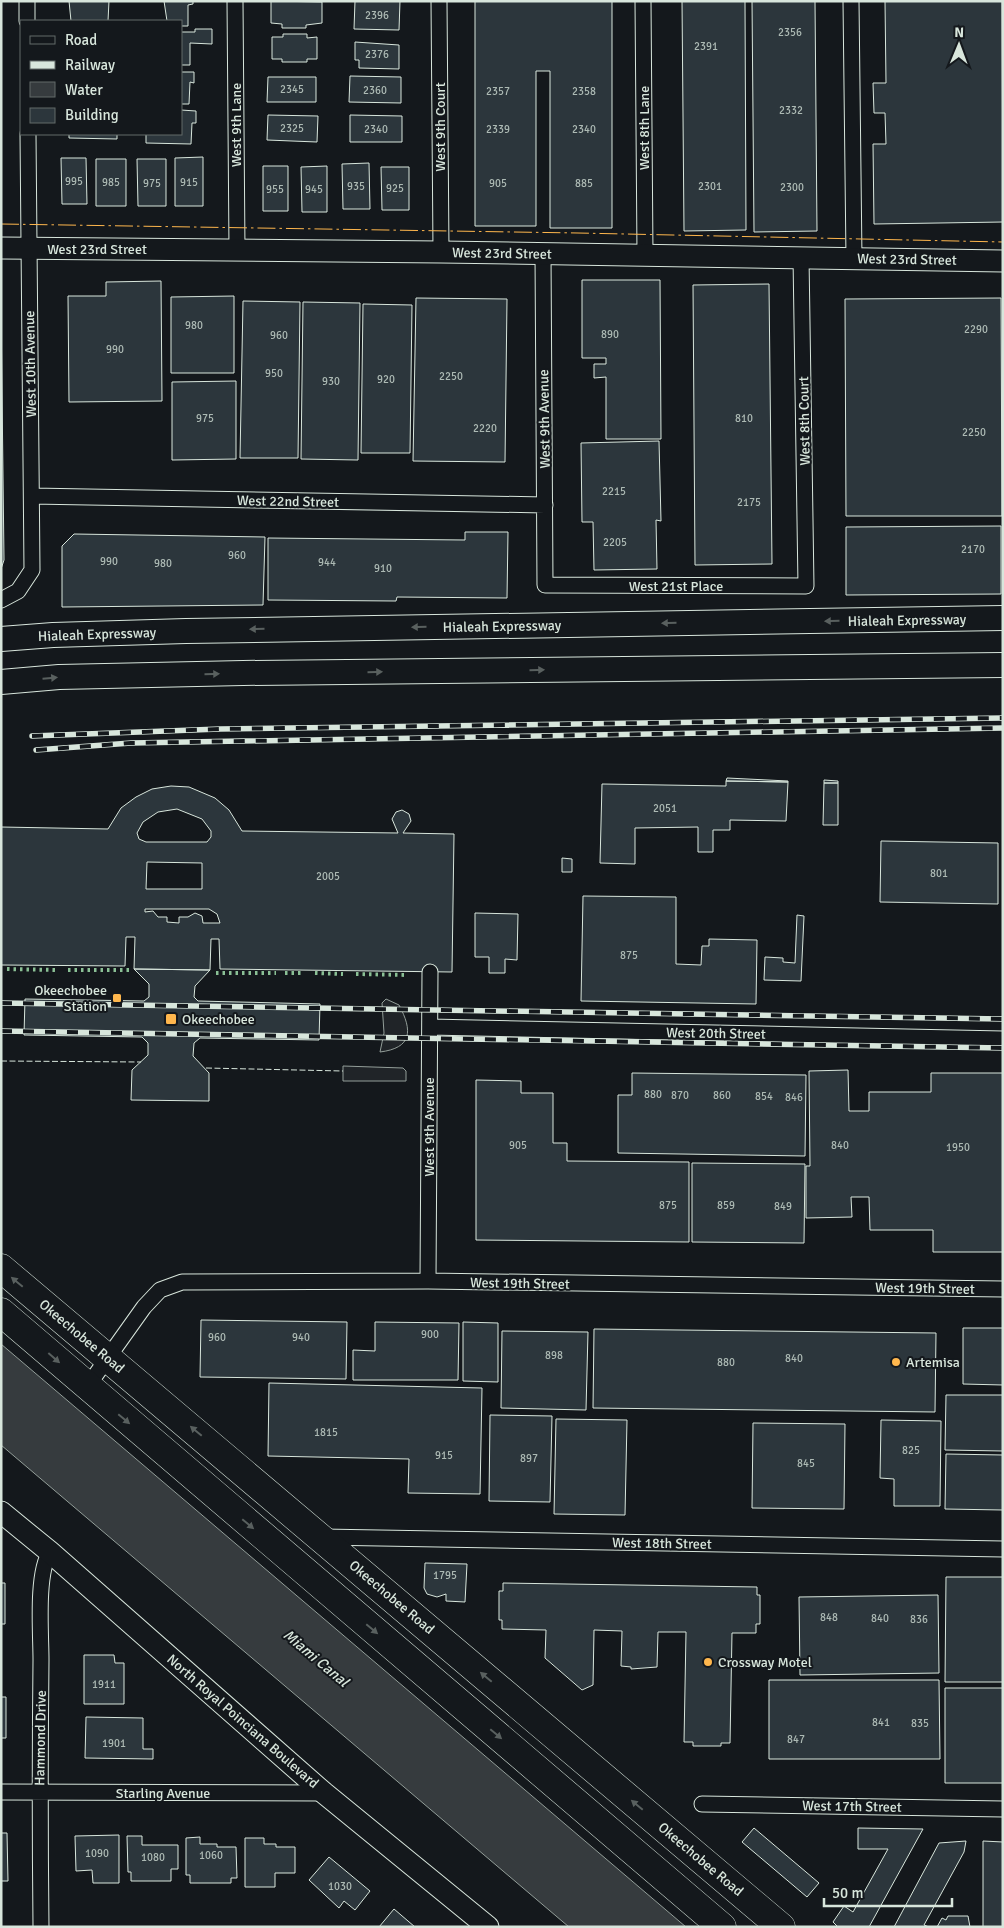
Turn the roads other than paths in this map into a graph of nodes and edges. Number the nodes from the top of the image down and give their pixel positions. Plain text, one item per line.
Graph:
1 (27, 1) edge
2 (235, 1) edge
3 (439, 1) edge
4 (643, 1) edge
5 (851, 1) edge
6 (27, 20) edge
7 (28, 135) edge
8 (1, 248) edge
9 (29, 249) junction
10 (237, 250) junction
11 (441, 252) junction
12 (543, 253) junction
13 (645, 255) junction
14 (801, 257) junction
15 (854, 258) junction
16 (1003, 261) edge
17 (32, 496) junction
18 (545, 505) junction
19 (545, 585) joint
20 (806, 586) joint
21 (1, 600) edge
22 (1003, 618) edge
23 (1, 639) edge
24 (1003, 666) edge
25 (1, 682) edge
26 (430, 972) dead end
27 (430, 1027) junction
28 (1003, 1039) edge
29 (1, 1268) edge
30 (428, 1282) junction
31 (1003, 1289) edge
32 (1, 1312) edge
33 (108, 1358) junction
34 (87, 1387) junction
35 (1, 1512) edge
36 (322, 1537) junction
37 (1003, 1549) edge
38 (50, 1552) junction
39 (1, 1792) edge
40 (39, 1793) junction
41 (324, 1793) junction
42 (702, 1804) dead end
43 (1003, 1808) edge
44 (41, 1927) edge
45 (488, 1927) edge
46 (722, 1927) edge
47 (781, 1927) edge

1 - 6 street
2 - 10 street, West 9th Lane
3 - 11 street, West 9th Court
4 - 13 street, West 8th Lane
5 - 15 street
7 - 9 street, West 10th Avenue
8 - 9 street, West 23rd Street
9 - 10 street, West 23rd Street
9 - 17 street, West 10th Avenue
10 - 11 street, West 23rd Street
11 - 12 street, West 23rd Street
12 - 13 street, West 23rd Street
12 - 18 street, West 9th Avenue
13 - 14 street, West 23rd Street
14 - 15 street, West 23rd Street
14 - 20 street, West 8th Court
15 - 16 street, West 23rd Street
17 - 18 street, West 22nd Street
17 - 21 street, West 10th Avenue
18 - 19 street, West 9th Avenue
19 - 20 street, West 21st Place
22 -> 23 main road, Hialeah Expressway
25 -> 24 main road
26 - 27 street, West 9th Avenue
27 - 28 street, West 20th Street
27 - 30 street, West 9th Avenue
33 -> 29 highway, Okeechobee Road
30 - 31 street, West 19th Street
30 - 33 street, West 19th Street
32 -> 34 highway
33 - 34 street, West 19th Street
36 -> 33 highway, Okeechobee Road
34 -> 46 highway
35 - 38 street, North Royal Poinciana Boulevard
36 - 37 street, West 18th Street
47 -> 36 highway, Okeechobee Road
38 - 40 street, Hammond Drive
38 - 41 street, North Royal Poinciana Boulevard
39 - 40 street, Starling Avenue
40 - 41 street, Starling Avenue
40 - 44 street, Hammond Drive
41 - 45 street, North Royal Poinciana Boulevard
42 - 43 street, West 17th Street

